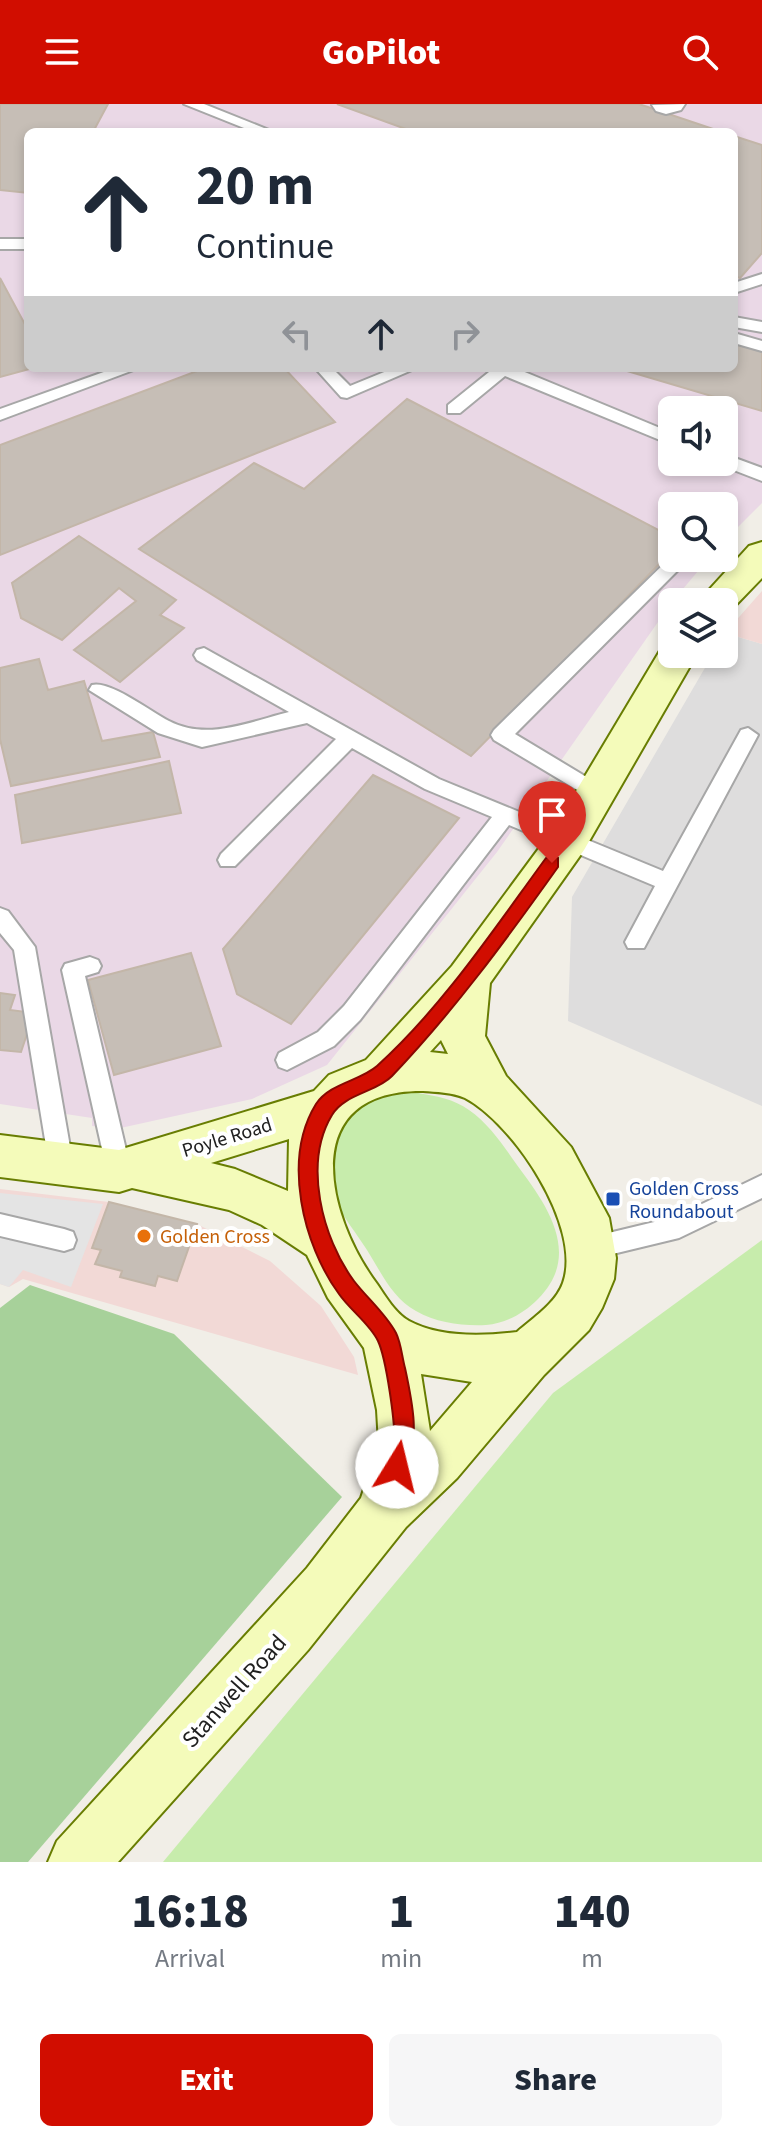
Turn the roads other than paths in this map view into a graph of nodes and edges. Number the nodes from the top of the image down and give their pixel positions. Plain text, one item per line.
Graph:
1 (191, 104) edge
2 (256, 128) edge
3 (0, 244) edge
4 (24, 244) edge
5 (762, 279) edge
6 (738, 287) edge
7 (738, 323) edge
8 (762, 327) edge
9 (738, 339) edge
10 (762, 346) edge
11 (106, 372) edge
12 (327, 372) edge
13 (399, 372) edge
14 (499, 372) edge
15 (510, 372) edge
16 (454, 409) dead end
17 (0, 415) edge
18 (658, 433) edge
19 (738, 466) edge
20 (762, 475) edge
21 (762, 555) edge
22 (667, 572) edge
23 (730, 588) edge
24 (204, 655) dead end
25 (670, 668) edge
26 (99, 690) dead end
27 (309, 715) junction
28 (748, 735) dead end
29 (350, 738) junction
30 (596, 792) junction
31 (505, 815) junction
32 (569, 839) junction
33 (228, 860) dead end
34 (668, 882) junction
35 (0, 917) edge
36 (636, 942) dead end
37 (90, 966) dead end
38 (468, 979) junction
39 (287, 1060) dead end
40 (382, 1074) junction
41 (489, 1088) junction
42 (324, 1108) junction
43 (0, 1158) edge
44 (61, 1164) junction
45 (125, 1169) junction
46 (762, 1186) edge
47 (0, 1225) edge
48 (321, 1238) junction
49 (64, 1240) dead end
50 (592, 1248) junction
51 (387, 1337) junction
52 (530, 1354) junction
53 (383, 1513) junction
54 (78, 1862) edge

1 - 2 lane
3 - 4 lane
5 - 6 lane
7 - 8 lane
9 - 10 lane
11 - 17 lane
12 - 13 lane
14 - 16 lane
15 - 18 lane
19 - 20 lane
21 - 23 street
22 - 30 lane
24 - 27 lane
25 - 30 street
26 - 27 lane
27 - 29 lane
28 - 34 lane
29 - 31 lane
29 - 33 lane
30 - 32 street
31 - 32 lane
31 - 39 lane
32 - 34 lane
32 - 38 street
34 - 36 lane
35 - 44 lane
37 - 45 lane
38 - 40 street
38 - 41 street
40 - 41 street
40 - 42 street, Poyle Road
41 - 50 street
42 - 45 street, Poyle Road
42 - 48 street
43 - 44 street, Poyle Road
44 - 45 street, Poyle Road
45 - 48 street, Poyle Road
46 - 50 lane
47 - 49 lane
48 - 51 street
50 - 52 street, Stanwell Road
51 - 52 street
51 - 53 street, Stanwell Road
52 - 53 street, Stanwell Road
53 - 54 street, Stanwell Road

